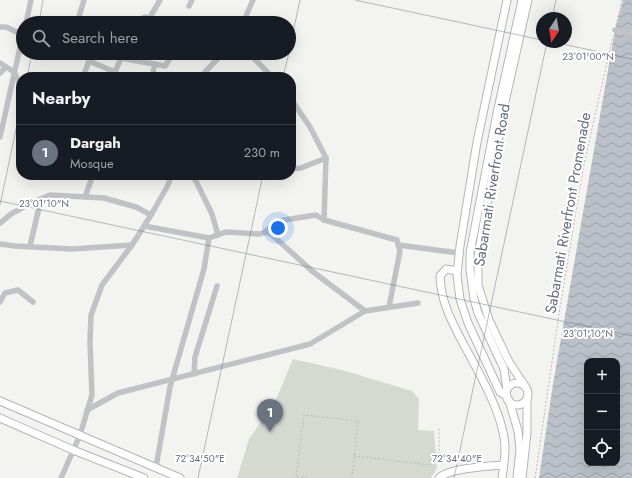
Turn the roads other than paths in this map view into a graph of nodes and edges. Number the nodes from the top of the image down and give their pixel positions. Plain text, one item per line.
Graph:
1 (31, 0) edge
2 (84, 0) edge
3 (160, 0) edge
4 (252, 0) edge
5 (507, 0) edge
6 (522, 0) edge
7 (528, 0) edge
8 (28, 16) edge
9 (79, 16) edge
10 (151, 16) edge
11 (246, 16) edge
12 (0, 27) edge
13 (615, 30) road end
14 (16, 31) edge
15 (632, 34) edge
16 (17, 60) edge
17 (89, 60) edge
18 (89, 60) edge
19 (120, 60) edge
20 (132, 60) edge
21 (169, 60) edge
22 (216, 60) edge
23 (256, 60) edge
24 (0, 63) edge
25 (155, 64) junction
26 (6, 67) junction
27 (14, 72) junction
28 (85, 72) edge
29 (115, 72) edge
30 (115, 72) edge
31 (153, 72) edge
32 (205, 72) edge
33 (267, 72) edge
34 (0, 73) edge
35 (16, 76) edge
36 (296, 106) edge
37 (0, 137) edge
38 (326, 158) junction
39 (296, 168) edge
40 (90, 180) edge
41 (170, 180) edge
42 (195, 180) edge
43 (85, 197) junction
44 (41, 199) junction
45 (151, 215) junction
46 (324, 220) junction
47 (0, 223) edge
48 (144, 226) junction
49 (265, 232) junction
50 (218, 235) junction
51 (209, 238) junction
52 (0, 244) edge
53 (132, 245) junction
54 (398, 245) junction
55 (30, 246) junction
56 (459, 253) junction
57 (457, 271) junction
58 (217, 286) dead end
59 (0, 302) edge
60 (32, 302) dead end
61 (418, 304) dead end
62 (389, 307) junction
63 (365, 311) junction
64 (194, 374) junction
65 (172, 379) junction
66 (525, 386) junction
67 (508, 395) junction
68 (527, 398) junction
69 (0, 401) edge
70 (87, 410) junction
71 (0, 418) edge
72 (80, 435) junction
73 (73, 450) junction
74 (503, 465) junction
75 (156, 467) junction
76 (61, 478) edge
77 (144, 478) edge
78 (180, 478) edge
79 (439, 478) edge
80 (502, 478) edge
81 (517, 478) edge
82 (522, 478) edge

1 - 8 street
2 - 9 street
3 - 10 street
4 - 11 street
5 - 56 main road
6 - 67 main road
7 - 66 main road, Sabarmati Riverfront Road
12 - 14 street
13 - 15 street
16 - 27 street
17 - 28 street
18 - 29 street
19 - 30 street
20 - 25 street
21 - 25 street
22 - 32 street
23 - 33 street
24 - 26 street
25 - 31 street
26 - 27 street
26 - 34 street
27 - 35 street
27 - 37 street
36 - 38 street
38 - 39 street
38 - 46 street
40 - 43 street
41 - 45 street
42 - 50 street
43 - 44 street
43 - 45 street
44 - 47 street
44 - 55 street
45 - 48 street
46 - 49 street
46 - 54 street
48 - 51 street
48 - 53 street
49 - 50 street
49 - 63 street
50 - 51 street
51 - 65 street
52 - 55 street
53 - 55 street
53 - 70 street
54 - 56 street
54 - 62 street
56 - 57 main road
57 - 67 main road
57 - 74 main road
58 - 64 street
59 - 60 street
61 - 62 street
62 - 63 street
63 - 64 street
64 - 65 street
65 - 70 street
65 - 75 street
66 - 67 main road
66 - 68 main road
67 - 68 main road
67 - 81 main road
68 - 82 main road
69 - 72 main road
70 - 72 street
71 - 73 main road
72 - 73 street
72 - 75 main road
73 - 76 street
73 - 77 main road
74 - 79 main road
74 - 80 main road
75 - 78 main road

